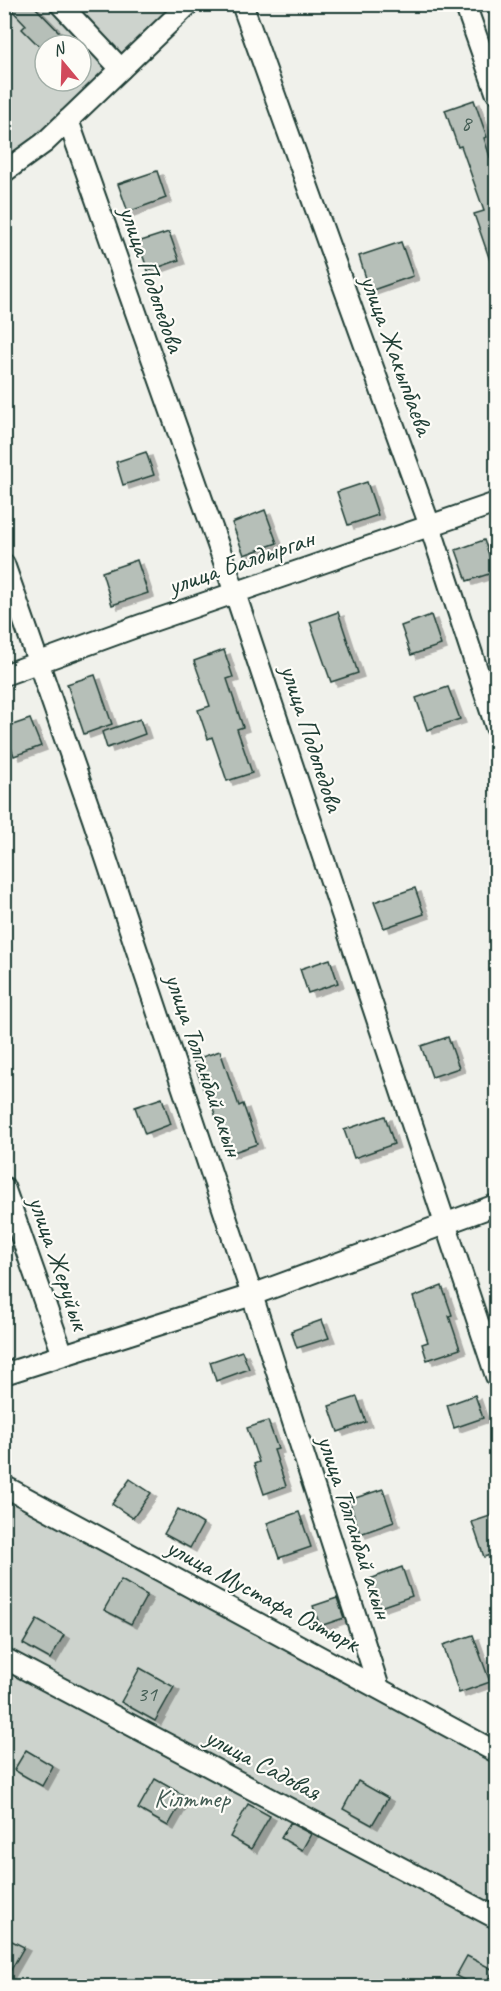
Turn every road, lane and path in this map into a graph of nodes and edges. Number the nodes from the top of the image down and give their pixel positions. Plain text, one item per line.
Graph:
1 (60, 4) edge
2 (189, 4) edge
3 (242, 4) edge
4 (465, 4) edge
5 (121, 69) junction
6 (496, 92) edge
7 (68, 120) junction
8 (4, 172) edge
9 (496, 503) edge
10 (430, 526) junction
11 (4, 564) edge
12 (235, 593) junction
13 (38, 663) junction
14 (4, 675) edge
15 (496, 727) edge
16 (4, 1187) edge
17 (496, 1205) edge
18 (446, 1224) junction
19 (252, 1296) junction
20 (63, 1355) junction
21 (4, 1374) edge
22 (496, 1376) edge
23 (4, 1486) edge
24 (4, 1658) edge
25 (378, 1688) junction
26 (496, 1752) edge
27 (496, 1918) edge

1 - 5 street
2 - 5 street
3 - 10 street, улица Жакыпбаева
4 - 6 street
5 - 7 street
7 - 8 street
7 - 12 street, улица Подопедова
9 - 10 street, улица Балдырган
10 - 12 street, улица Балдырган
10 - 15 street, улица Жакыпбаева
11 - 13 street, улица Толганбай акын
12 - 13 street, улица Балдырган
12 - 18 street, улица Подопедова
13 - 14 street, улица Балдырган
13 - 19 street, улица Толганбай акын
16 - 20 street, улица Жеруйык
17 - 18 street
18 - 19 street
18 - 22 street, улица Подопедова
19 - 20 street
19 - 25 street, улица Толганбай акын
20 - 21 street
23 - 25 street, улица Мустафа Озтюрк
24 - 27 street, улица Садовая
25 - 26 street, улица Мустафа Озтюрк

